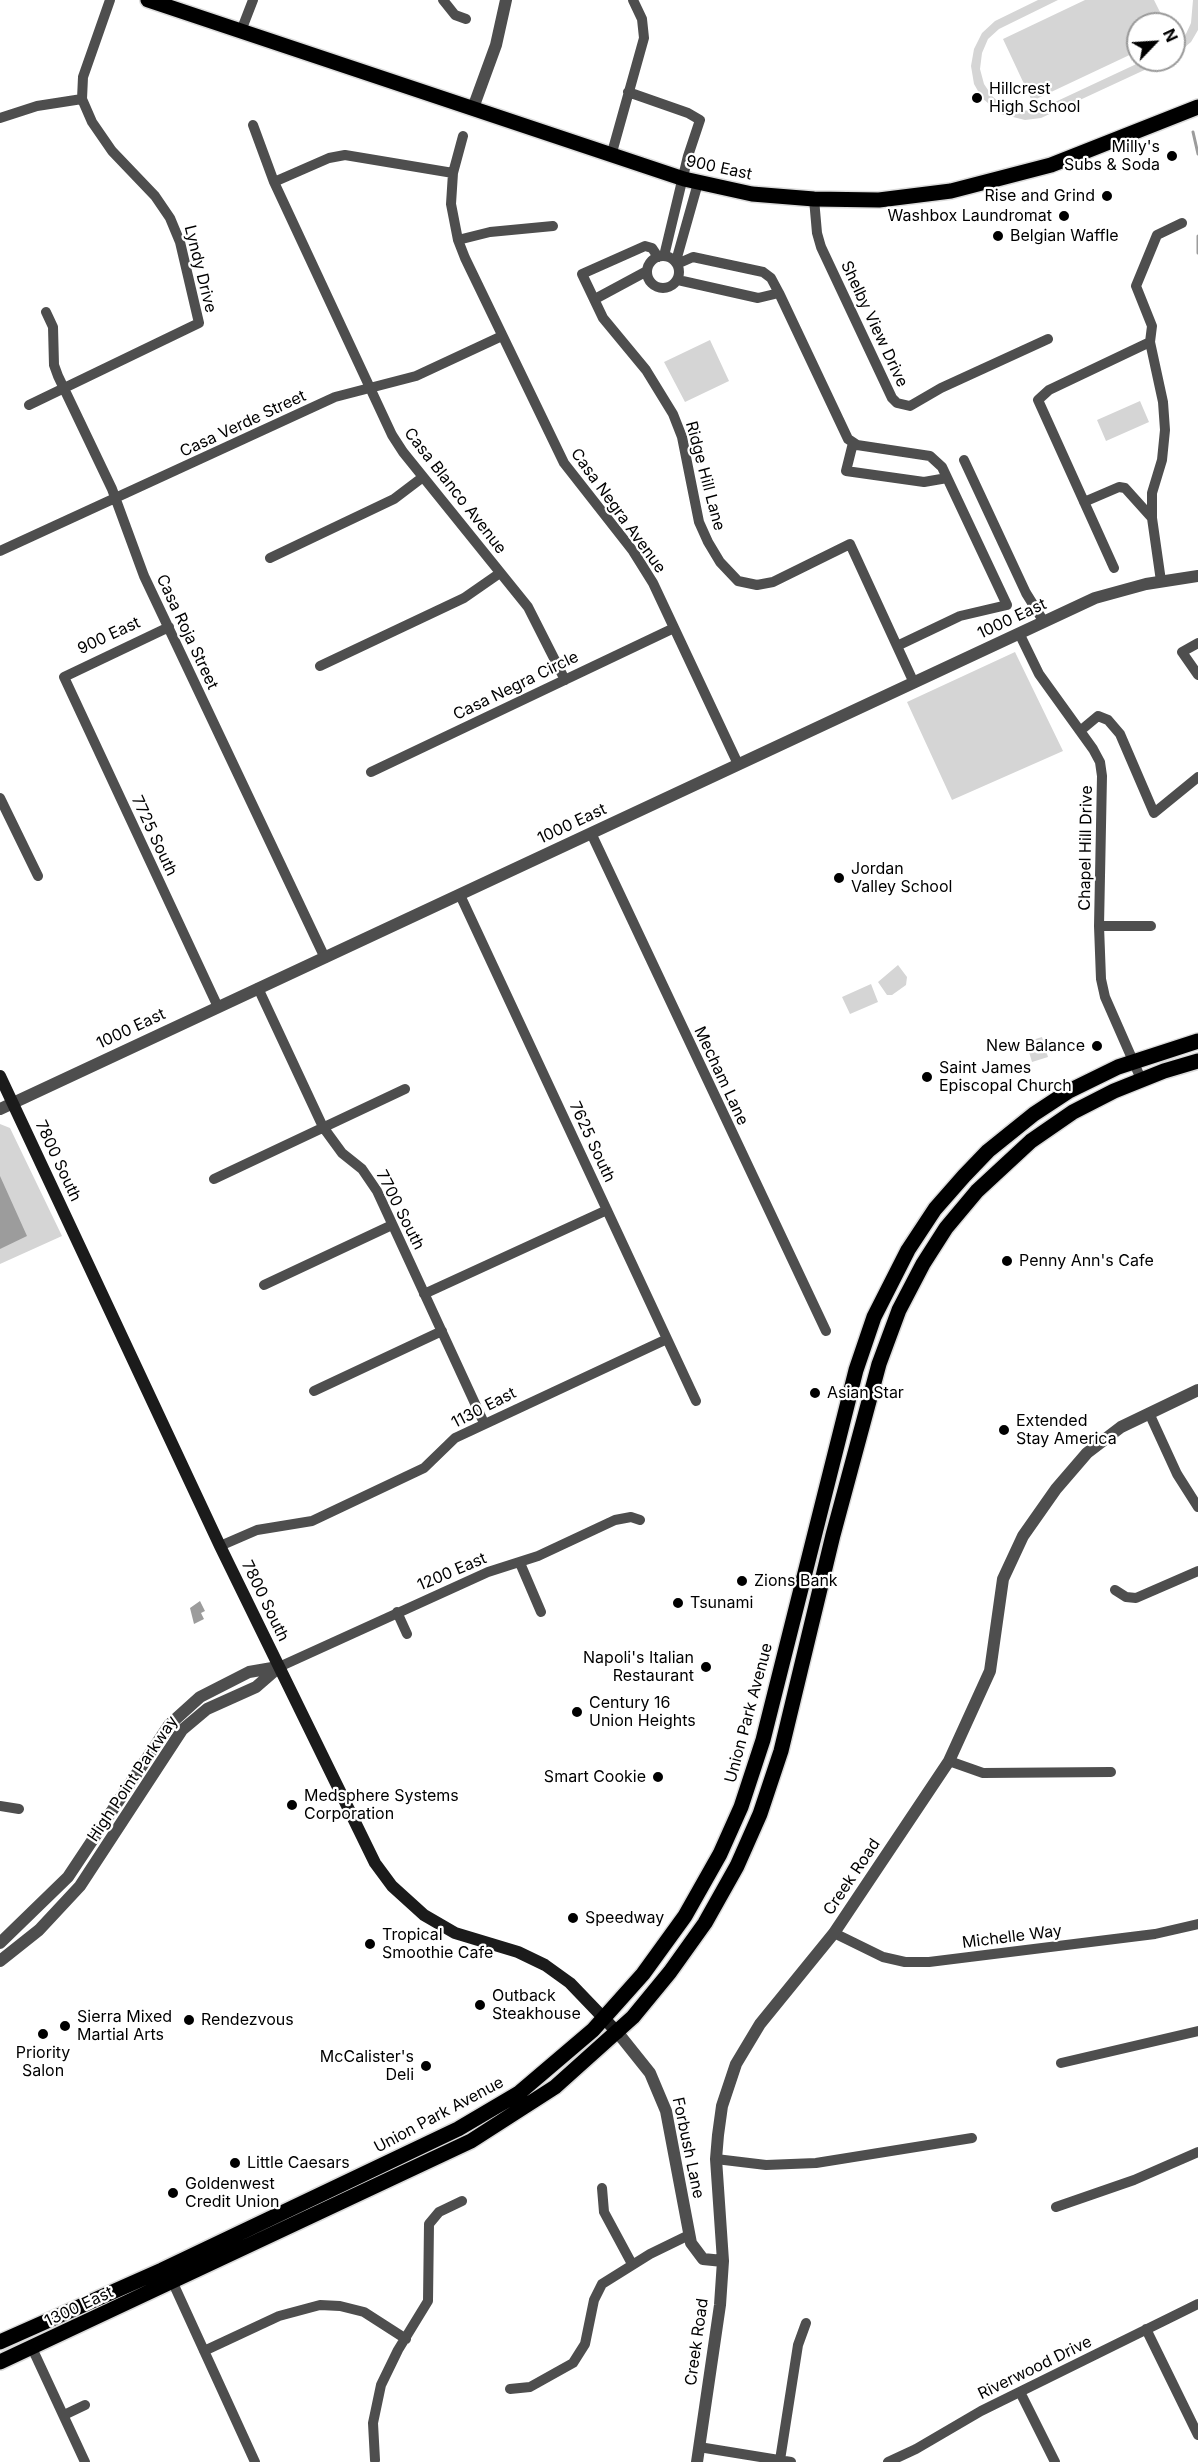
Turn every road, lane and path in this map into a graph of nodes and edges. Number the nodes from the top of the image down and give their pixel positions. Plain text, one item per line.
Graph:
1 (110, 0) edge
2 (148, 0) edge
3 (253, 0) edge
4 (443, 0) edge
5 (506, 0) edge
6 (633, 0) edge
7 (466, 19) dead end
8 (241, 31) junction
9 (628, 92) junction
10 (82, 99) junction
11 (1198, 107) edge
12 (473, 108) junction
13 (0, 118) edge
14 (254, 125) dead end
15 (464, 136) dead end
16 (611, 156) junction
17 (453, 173) junction
18 (692, 181) junction
19 (274, 182) junction
20 (814, 199) junction
21 (1182, 223) dead end
22 (553, 226) dead end
23 (458, 240) junction
24 (661, 256) junction
25 (677, 263) junction
26 (647, 271) junction
27 (678, 279) junction
28 (779, 293) junction
29 (595, 299) junction
30 (46, 312) dead end
31 (502, 336) junction
32 (1048, 339) dead end
33 (1150, 342) junction
34 (63, 387) junction
35 (370, 388) junction
36 (29, 405) dead end
37 (853, 443) junction
38 (964, 460) dead end
39 (423, 477) junction
40 (946, 478) junction
41 (116, 499) junction
42 (1084, 502) junction
43 (1152, 518) junction
44 (0, 551) edge
45 (270, 558) dead end
46 (1114, 568) dead end
47 (500, 573) junction
48 (1198, 576) edge
49 (1161, 581) junction
50 (1044, 622) junction
51 (169, 627) junction
52 (674, 628) junction
53 (1020, 633) junction
54 (1198, 643) edge
55 (897, 646) junction
56 (321, 666) dead end
57 (1198, 675) edge
58 (64, 677) joint
59 (565, 680) junction
60 (914, 683) junction
61 (1080, 731) junction
62 (738, 765) junction
63 (371, 772) dead end
64 (1198, 777) edge
65 (0, 798) edge
66 (591, 833) junction
67 (38, 876) dead end
68 (460, 895) junction
69 (1099, 926) junction
70 (1151, 926) dead end
71 (325, 958) junction
72 (258, 988) junction
73 (218, 1006) junction
74 (1198, 1041) edge
75 (1132, 1061) junction
76 (1198, 1061) edge
77 (0, 1077) edge
78 (1141, 1079) junction
79 (405, 1089) dead end
80 (12, 1103) junction
81 (0, 1109) edge
82 (323, 1127) junction
83 (214, 1179) dead end
84 (607, 1210) junction
85 (392, 1225) junction
86 (264, 1285) dead end
87 (424, 1294) junction
88 (442, 1331) junction
89 (825, 1331) dead end
90 (667, 1339) junction
91 (1198, 1390) edge
92 (314, 1391) dead end
93 (696, 1401) dead end
94 (1149, 1413) junction
95 (484, 1423) junction
96 (1198, 1507) edge
97 (640, 1520) dead end
98 (220, 1545) junction
99 (519, 1563) junction
100 (1198, 1571) edge
101 (1115, 1590) dead end
102 (397, 1612) junction
103 (541, 1612) dead end
104 (407, 1634) dead end
105 (279, 1667) junction
106 (949, 1761) junction
107 (1111, 1772) dead end
108 (0, 1806) edge
109 (19, 1809) dead end
110 (1198, 1924) edge
111 (834, 1933) junction
112 (0, 1943) edge
113 (0, 1961) edge
114 (604, 2017) junction
115 (1198, 2031) edge
116 (618, 2032) junction
117 (1061, 2063) dead end
118 (496, 2109) junction
119 (972, 2138) dead end
120 (458, 2148) junction
121 (1198, 2152) edge
122 (716, 2159) junction
123 (602, 2188) dead end
124 (462, 2201) dead end
125 (1056, 2207) dead end
126 (688, 2235) junction
127 (723, 2260) junction
128 (632, 2264) junction
129 (162, 2270) joint
130 (173, 2283) junction
131 (1198, 2304) edge
132 (806, 2323) dead end
133 (1146, 2329) junction
134 (406, 2339) junction
135 (0, 2342) edge
136 (32, 2348) junction
137 (204, 2351) junction
138 (0, 2362) edge
139 (510, 2389) dead end
140 (1020, 2392) junction
141 (85, 2406) dead end
142 (63, 2415) junction
143 (1198, 2435) edge
144 (699, 2447) junction
145 (375, 2460) dead end
146 (785, 2461) edge
147 (895, 2461) edge
148 (85, 2462) edge
149 (255, 2462) edge
150 (697, 2462) edge
151 (1055, 2462) edge

1 - 10 street
2 - 8 main road, 900 East
3 - 8 street
4 - 7 street
5 - 12 street
6 - 9 street
8 - 12 main road, 900 East
9 - 16 street
9 - 18 street
10 - 13 street
10 - 34 street, Lyndy Drive
11 - 20 main road, 900 East
12 - 16 main road, 900 East
14 - 19 street, Casa Blanco Avenue
15 - 17 street, Casa Negra Avenue
16 - 18 main road, 900 East
17 - 19 street
17 - 23 street, Casa Negra Avenue
18 - 20 main road, 900 East
18 - 24 street
18 - 25 street
19 - 35 street, Casa Blanco Avenue
20 - 32 street, Shelby View Drive
21 - 33 street
22 - 23 street
23 - 31 street, Casa Negra Avenue
24 - 25 street
24 - 26 street
24 - 29 street, Ridge Hill Lane
25 - 27 street
25 - 28 street
26 - 27 street
26 - 29 street
27 - 28 street
28 - 37 street
29 - 55 street, Ridge Hill Lane
30 - 34 street, Casa Roja Street
31 - 35 street, Casa Verde Street
31 - 52 street, Casa Negra Avenue
33 - 42 street
33 - 43 street
34 - 36 street
34 - 41 street, Casa Roja Street
35 - 39 street, Casa Blanco Avenue
35 - 41 street, Casa Verde Street
37 - 40 street
37 - 40 street
38 - 50 street
39 - 45 street
39 - 47 street, Casa Blanco Avenue
40 - 55 street
41 - 44 street, Casa Verde Street
41 - 51 street, Casa Roja Street
42 - 43 street
42 - 46 street
43 - 49 street
47 - 56 street
47 - 59 street, Casa Blanco Avenue
48 - 49 street, 1000 East
49 - 50 street, 1000 East
50 - 53 street, 1000 East
51 - 58 street, 900 East
51 - 71 street, Casa Roja Street
52 - 59 street, Casa Negra Circle
52 - 62 street, Casa Negra Avenue
53 - 60 street, 1000 East
53 - 61 street, Chapel Hill Drive
54 - 57 street
55 - 60 street, Ridge Hill Lane
58 - 73 street, 7725 South
59 - 63 street, Casa Negra Circle
60 - 62 street, 1000 East
61 - 64 street
61 - 69 street, Chapel Hill Drive
62 - 66 street, 1000 East
65 - 67 street
66 - 68 street, 1000 East
66 - 89 street, Mecham Lane
68 - 71 street, 1000 East
68 - 84 street, 7625 South
69 - 70 street
69 - 75 street, Chapel Hill Drive
71 - 72 street, 1000 East
72 - 73 street, 1000 East
72 - 82 street, 7700 South
73 - 80 street, 1000 East
74 - 75 main road, Union Park Avenue
75 - 78 street, Chapel Hill Drive
75 - 114 main road, Union Park Avenue
76 - 78 main road
77 - 80 main road, 7800 South
78 - 116 main road
79 - 82 street
80 - 81 street, 1000 East
80 - 98 main road, 7800 South
82 - 83 street
82 - 85 street, 7700 South
84 - 87 street
84 - 90 street, 7625 South
85 - 86 street
85 - 87 street, 7700 South
87 - 88 street, 7700 South
88 - 92 street
88 - 95 street, 7700 South
90 - 93 street, 7625 South
90 - 95 street, 1130 East
91 - 94 street, Creek Road
94 - 96 street
94 - 106 street, Creek Road
95 - 98 street, 1130 East
97 - 99 street, 1200 East
98 - 105 main road, 7800 South
99 - 102 street, 1200 East
99 - 103 street
100 - 101 street
102 - 104 street
102 - 105 street, 1200 East
105 - 112 street, High Point Parkway
105 - 113 street, High Point Parkway
105 - 114 main road, 7800 South
106 - 107 street
106 - 111 street, Creek Road
108 - 109 street
110 - 111 street, Michelle Way
111 - 122 street, Creek Road
114 - 116 main road, 7800 South
114 - 118 main road, Union Park Avenue
115 - 117 street
116 - 120 main road
116 - 126 street, Forbush Lane
118 - 120 main road
118 - 129 main road, Union Park Avenue
119 - 122 street
120 - 130 main road
121 - 125 street
122 - 127 street, Creek Road
123 - 128 street
124 - 134 street
126 - 127 street, Forbush Lane
126 - 128 street
127 - 144 street, Creek Road
128 - 139 street
129 - 135 main road, 1300 East
130 - 136 main road, 1300 East
130 - 137 street
131 - 133 street, Riverwood Drive
132 - 146 street
133 - 140 street, Riverwood Drive
133 - 143 street
134 - 137 street
134 - 145 street
136 - 138 main road, 1300 East
136 - 142 street
137 - 149 street
140 - 147 street, Riverwood Drive
140 - 151 street
141 - 142 street
142 - 148 street
144 - 146 street
144 - 150 street, Creek Road

